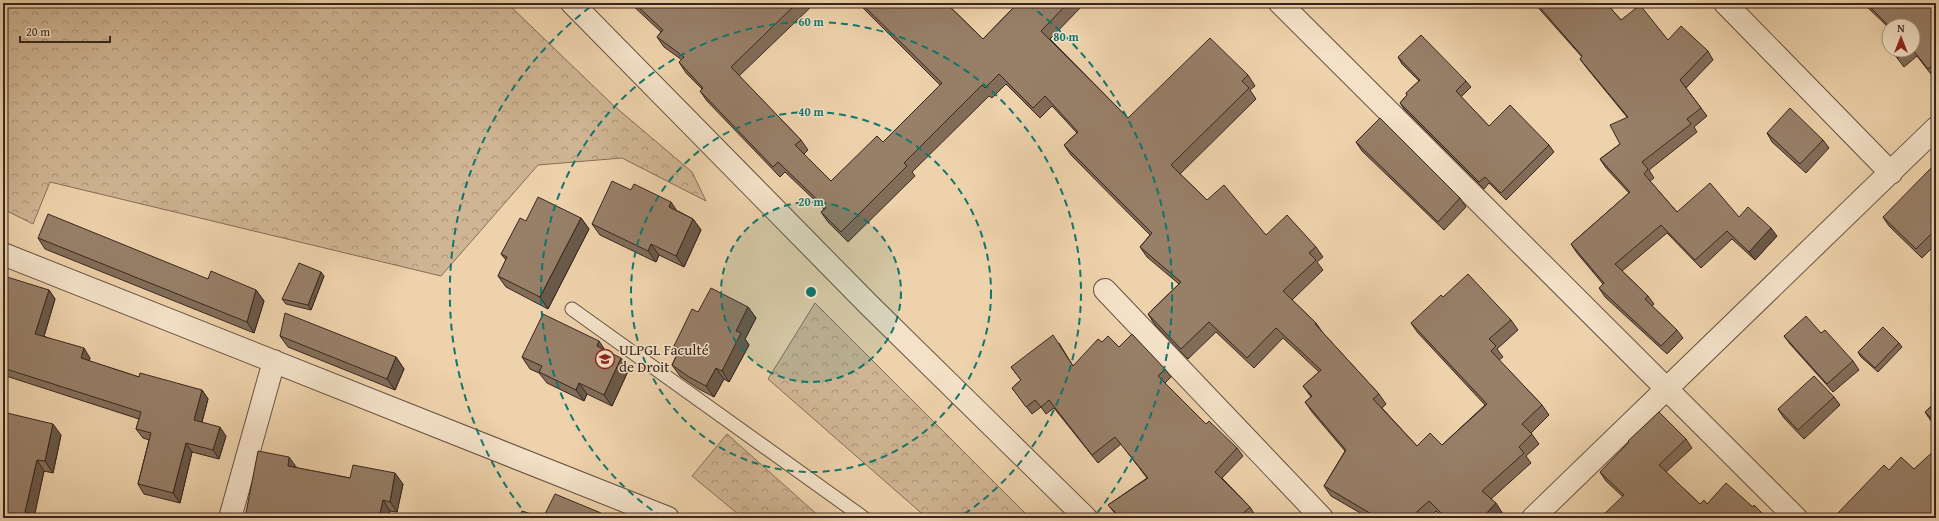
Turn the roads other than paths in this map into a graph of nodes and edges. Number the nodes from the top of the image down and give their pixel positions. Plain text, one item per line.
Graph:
1 (572, 3) edge
2 (1280, 3) edge
3 (1725, 3) edge
4 (1936, 128) edge
5 (1891, 173) junction
6 (3, 254) edge
7 (1105, 290) dead end
8 (572, 309) dead end
9 (274, 361) junction
10 (1667, 387) junction
11 (230, 518) edge
12 (668, 518) edge
13 (864, 518) edge
14 (1086, 518) edge
15 (1322, 518) edge
16 (1533, 518) edge
17 (1796, 518) edge

1 - 14 street
2 - 10 street
3 - 5 street
4 - 5 street
5 - 10 street
6 - 9 street
7 - 15 street
8 - 13 lane
9 - 11 street
9 - 12 street
10 - 16 street
10 - 17 street

